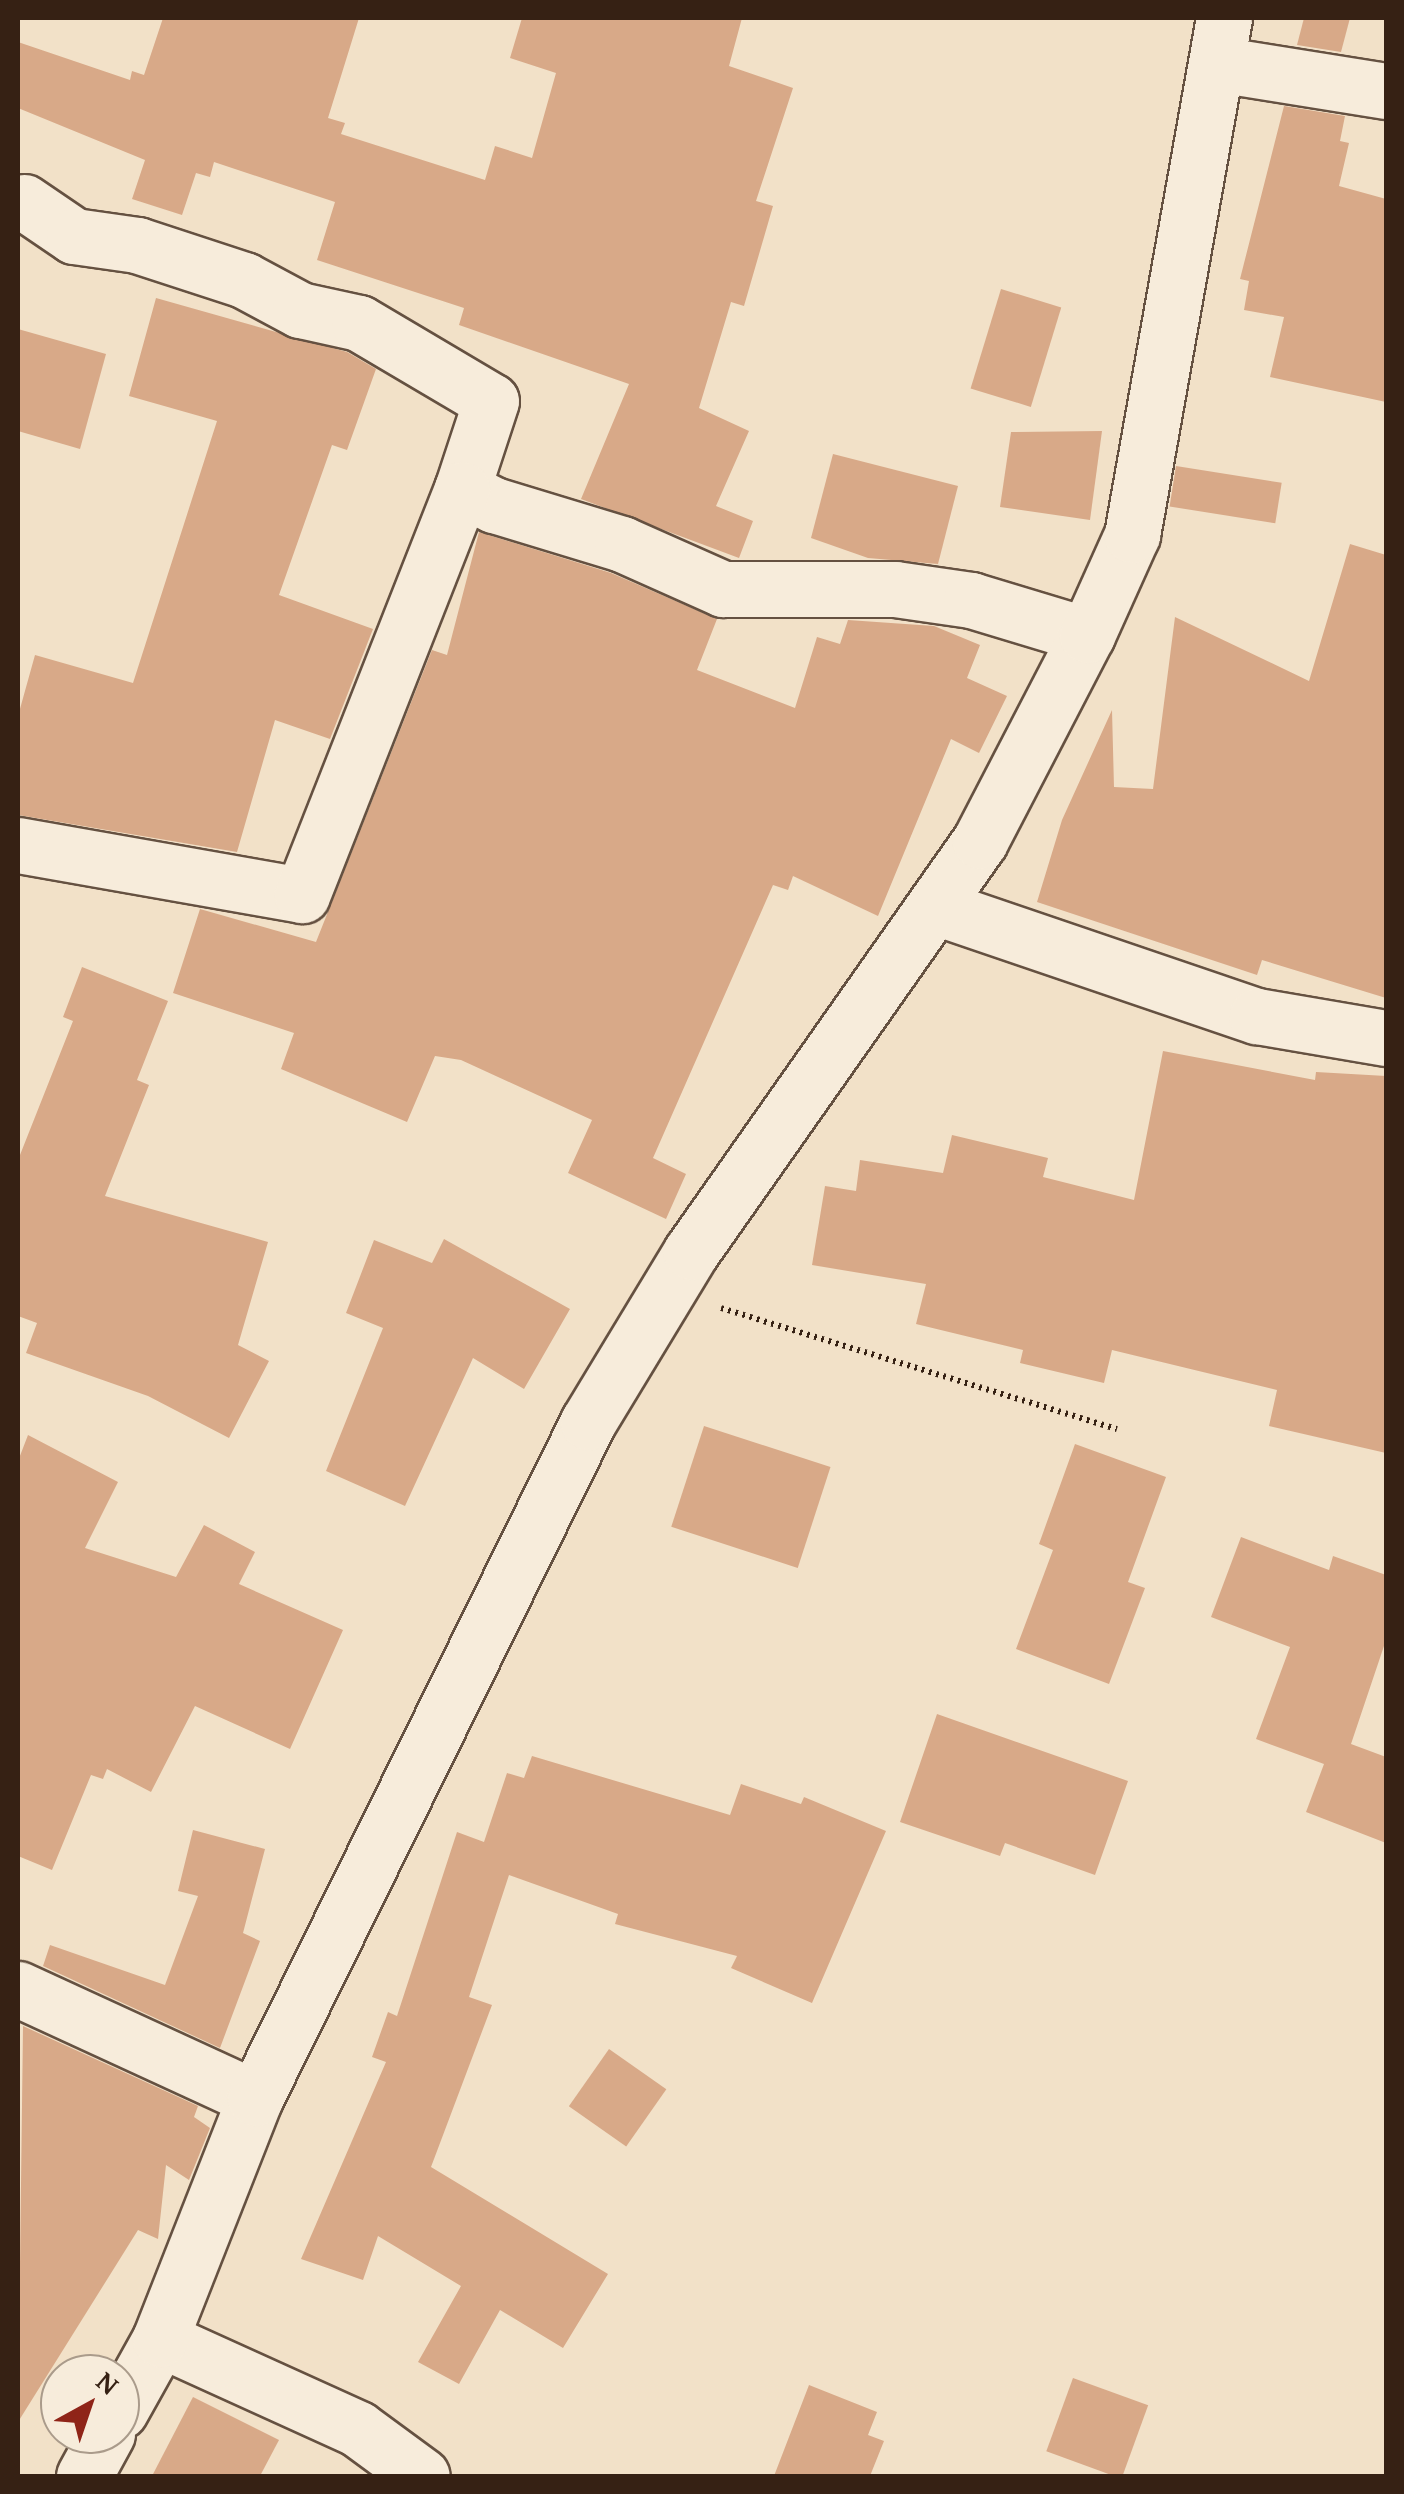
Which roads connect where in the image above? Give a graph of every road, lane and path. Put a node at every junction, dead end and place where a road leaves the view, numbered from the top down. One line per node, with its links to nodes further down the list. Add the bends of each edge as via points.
1 (1221, 41): 2 (street); 5 (street, via 1132,535)
2 (1386, 91)
3 (24, 202): 4 (street, via 74,236 136,245 244,280 300,310 359,323 491,401)
4 (462, 489): 5 (street, via 622,544 723,589 895,589 972,600); 6 (street, via 302,895)
5 (1087, 635): 7 (street, via 980,842)
6 (18, 845)
7 (936, 906): 8 (street, via 1257,1016); 9 (street)
8 (1386, 1038)
9 (668, 1290): 10 (path); 12 (street, via 588,1422)
10 (1117, 1429)
11 (18, 1989): 12 (street)
12 (254, 2098): 13 (street)
13 (160, 2338): 14 (street); 17 (street, via 358,2429)
14 (140, 2374)
15 (96, 2454): 16 (street)
16 (84, 2476)
17 (422, 2476)

